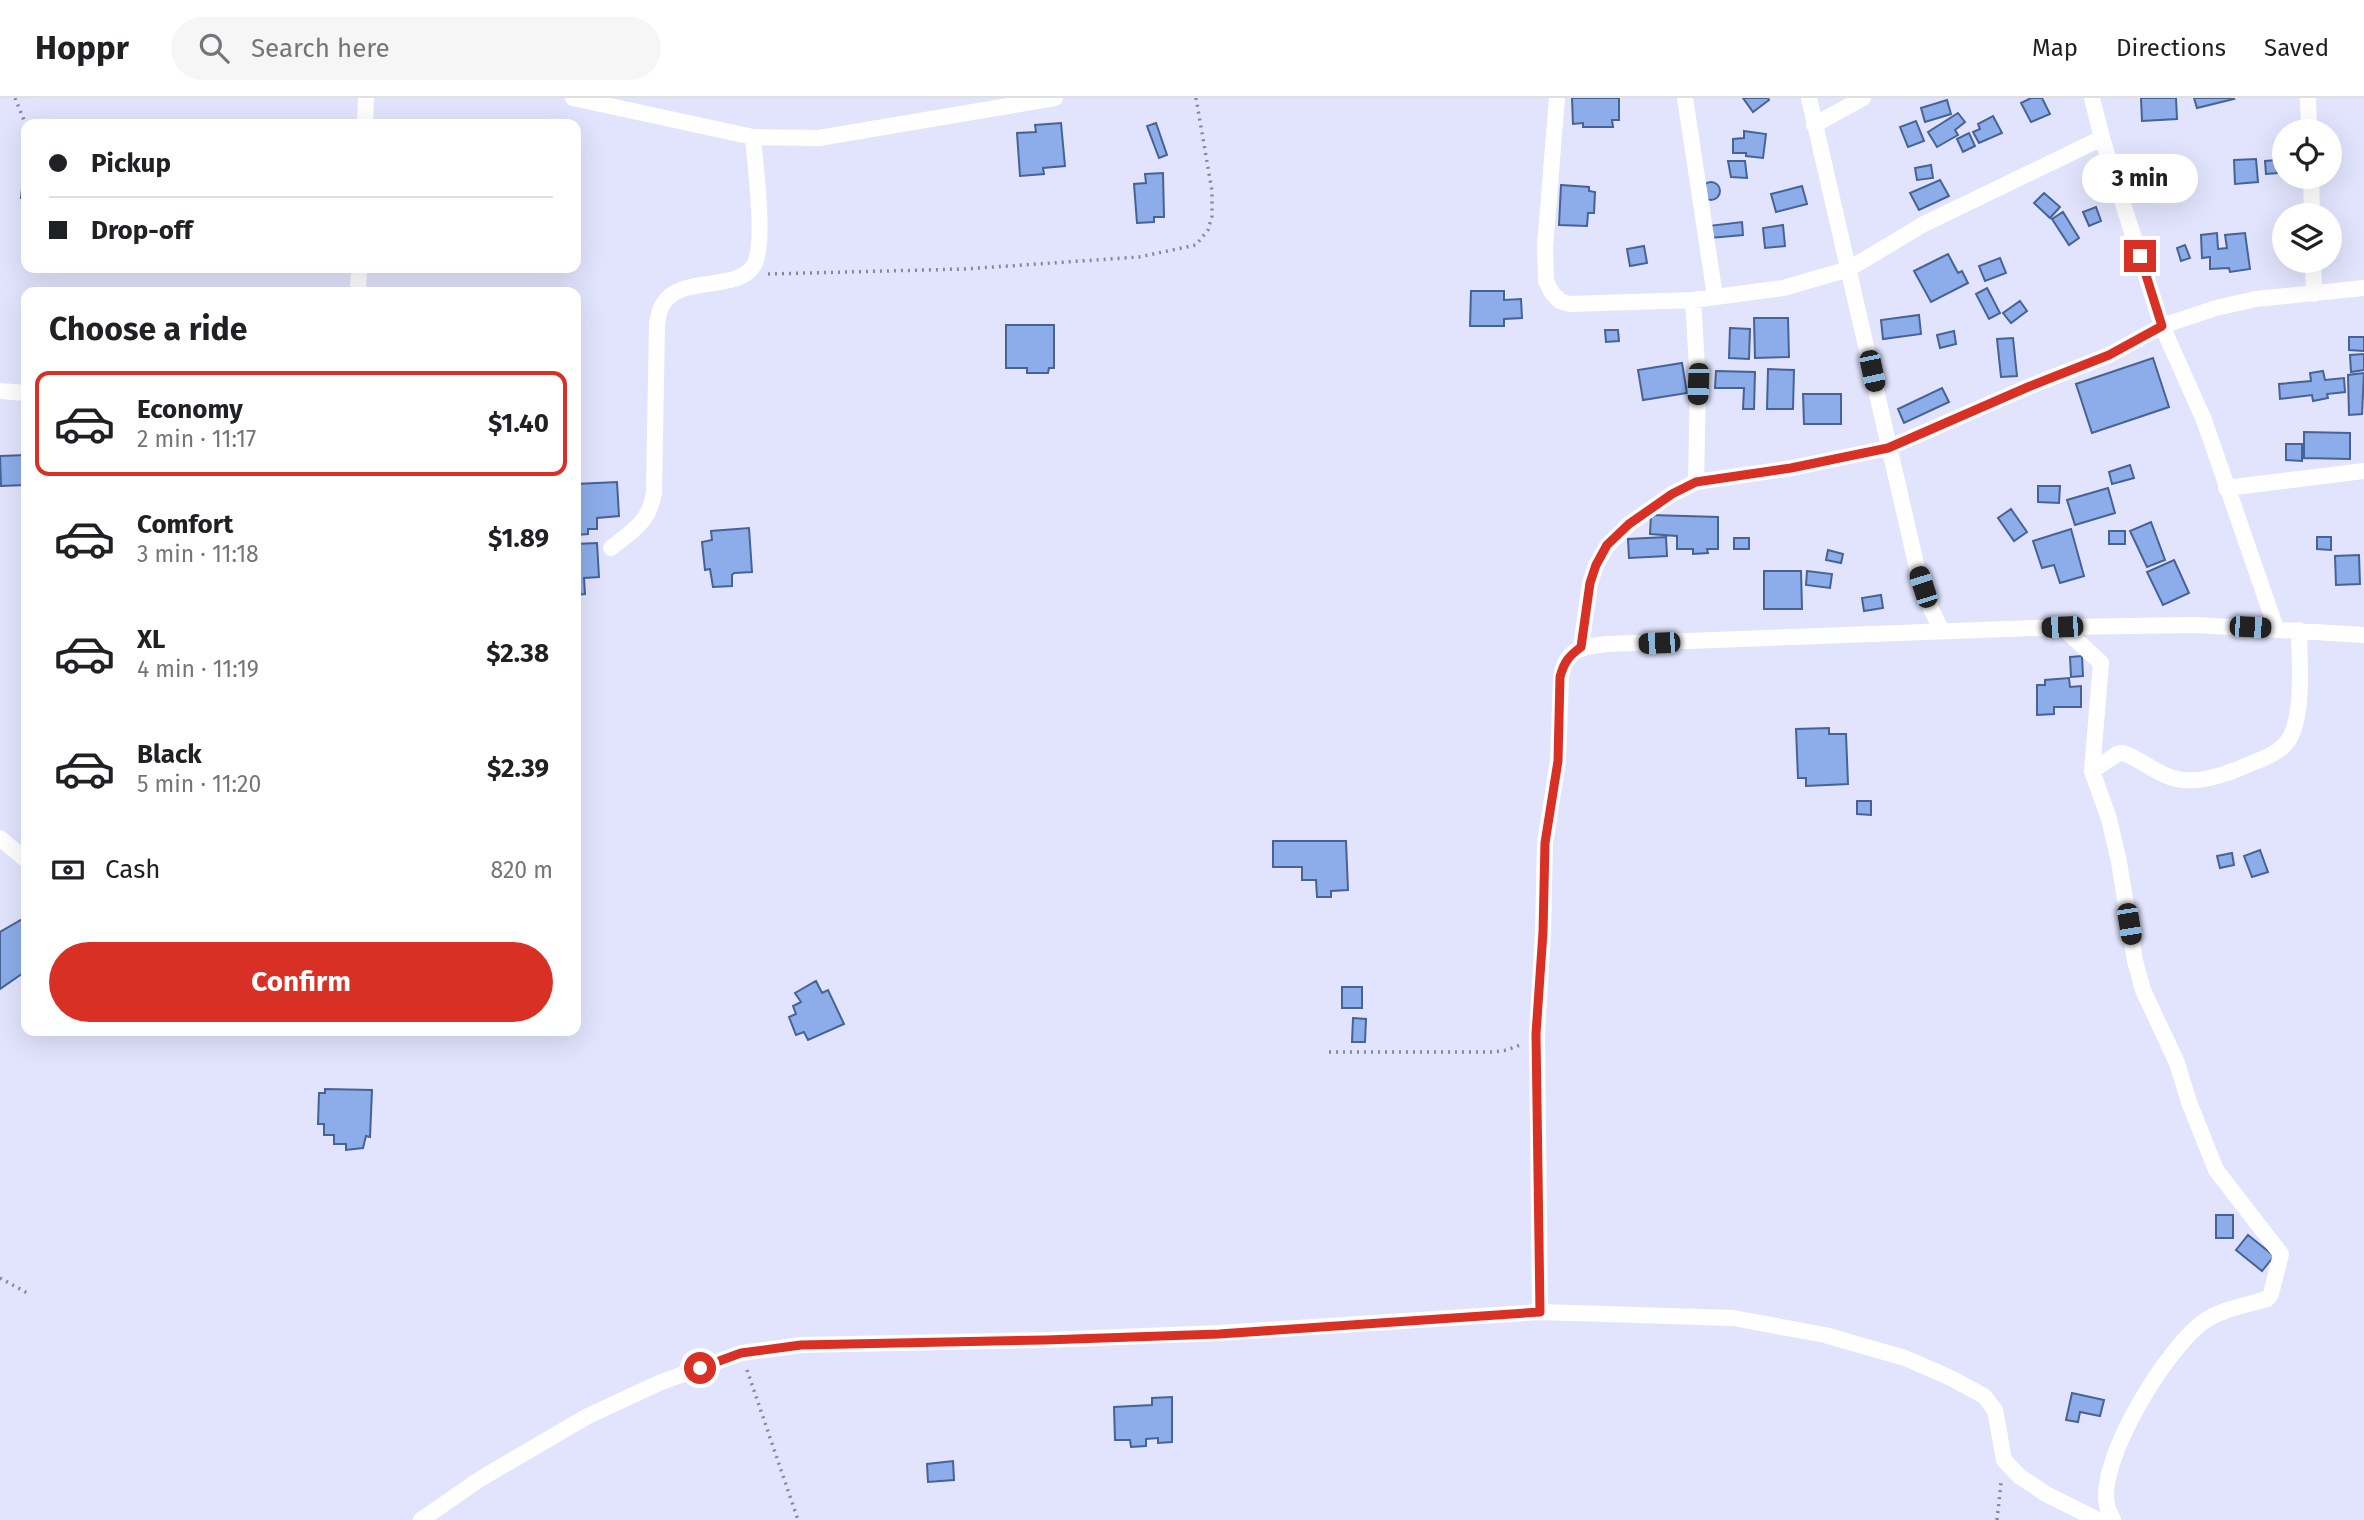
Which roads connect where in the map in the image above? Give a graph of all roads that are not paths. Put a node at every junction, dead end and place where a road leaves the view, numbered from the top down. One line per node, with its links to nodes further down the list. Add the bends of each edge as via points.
1 (366, 98): 10 (street)
2 (573, 98): 13 (street)
3 (1055, 98): 13 (street, via 819,138)
4 (1557, 98): 20 (street, via 1545,246 1546,281 1552,293 1569,304)
5 (1685, 98): 19 (street)
6 (1809, 98): 12 (street)
7 (1863, 98): 12 (street)
8 (2092, 98): 14 (street)
9 (2308, 98): 11 (street)
10 (365, 119)
11 (2309, 119)
12 (1814, 125): 15 (street)
13 (753, 137): 28 (street, via 759,202 754,265 743,274 686,287 662,304 657,324 652,506 646,519)
14 (2102, 138): 15 (street, via 1922,225); 21 (street)
15 (1849, 270): 19 (street, via 1783,288); 24 (street)
16 (2313, 273): 18 (street)
17 (2364, 288): 18 (street)
18 (2314, 294): 21 (street, via 2256,299)
19 (1715, 296): 20 (street)
20 (1693, 300): 26 (street, via 1698,384)
21 (2162, 326): 24 (street, via 2109,355); 27 (street, via 2204,420)
22 (0, 391): 23 (street)
23 (21, 393)
24 (1888, 448): 26 (street); 32 (street, via 1917,568)
25 (2364, 471): 27 (street)
26 (1696, 482): 34 (street, via 1629,524 1607,545 1590,583)
27 (2226, 488): 30 (street)
28 (611, 548)
29 (2062, 627): 30 (street); 32 (street); 35 (street, via 2101,663)
30 (2276, 628): 31 (street)
31 (2299, 630): 33 (street); 35 (street, via 2296,717 2288,741 2276,752 2234,771 2204,778 2182,780 2123,753)
32 (1942, 631): 34 (street)
33 (2364, 635)
34 (1581, 647): 38 (street, via 1568,656 1560,677 1558,761 1545,843 1536,1034)
35 (2092, 771): 41 (street, via 2109,819 2143,990 2216,1170 2281,1254 2272,1294 2207,1320 2189,1335 2129,1420 2106,1486 2106,1505)
36 (0, 838): 37 (street)
37 (21, 856)
38 (1540, 1312): 39 (street, via 1219,1334 801,1345 741,1353 659,1383 586,1417 480,1479); 40 (street, via 1733,1318 1825,1335 1905,1358 1984,1396 1995,1410 2004,1461 2046,1494)
39 (421, 1520)
40 (2098, 1520)
41 (2113, 1520)

